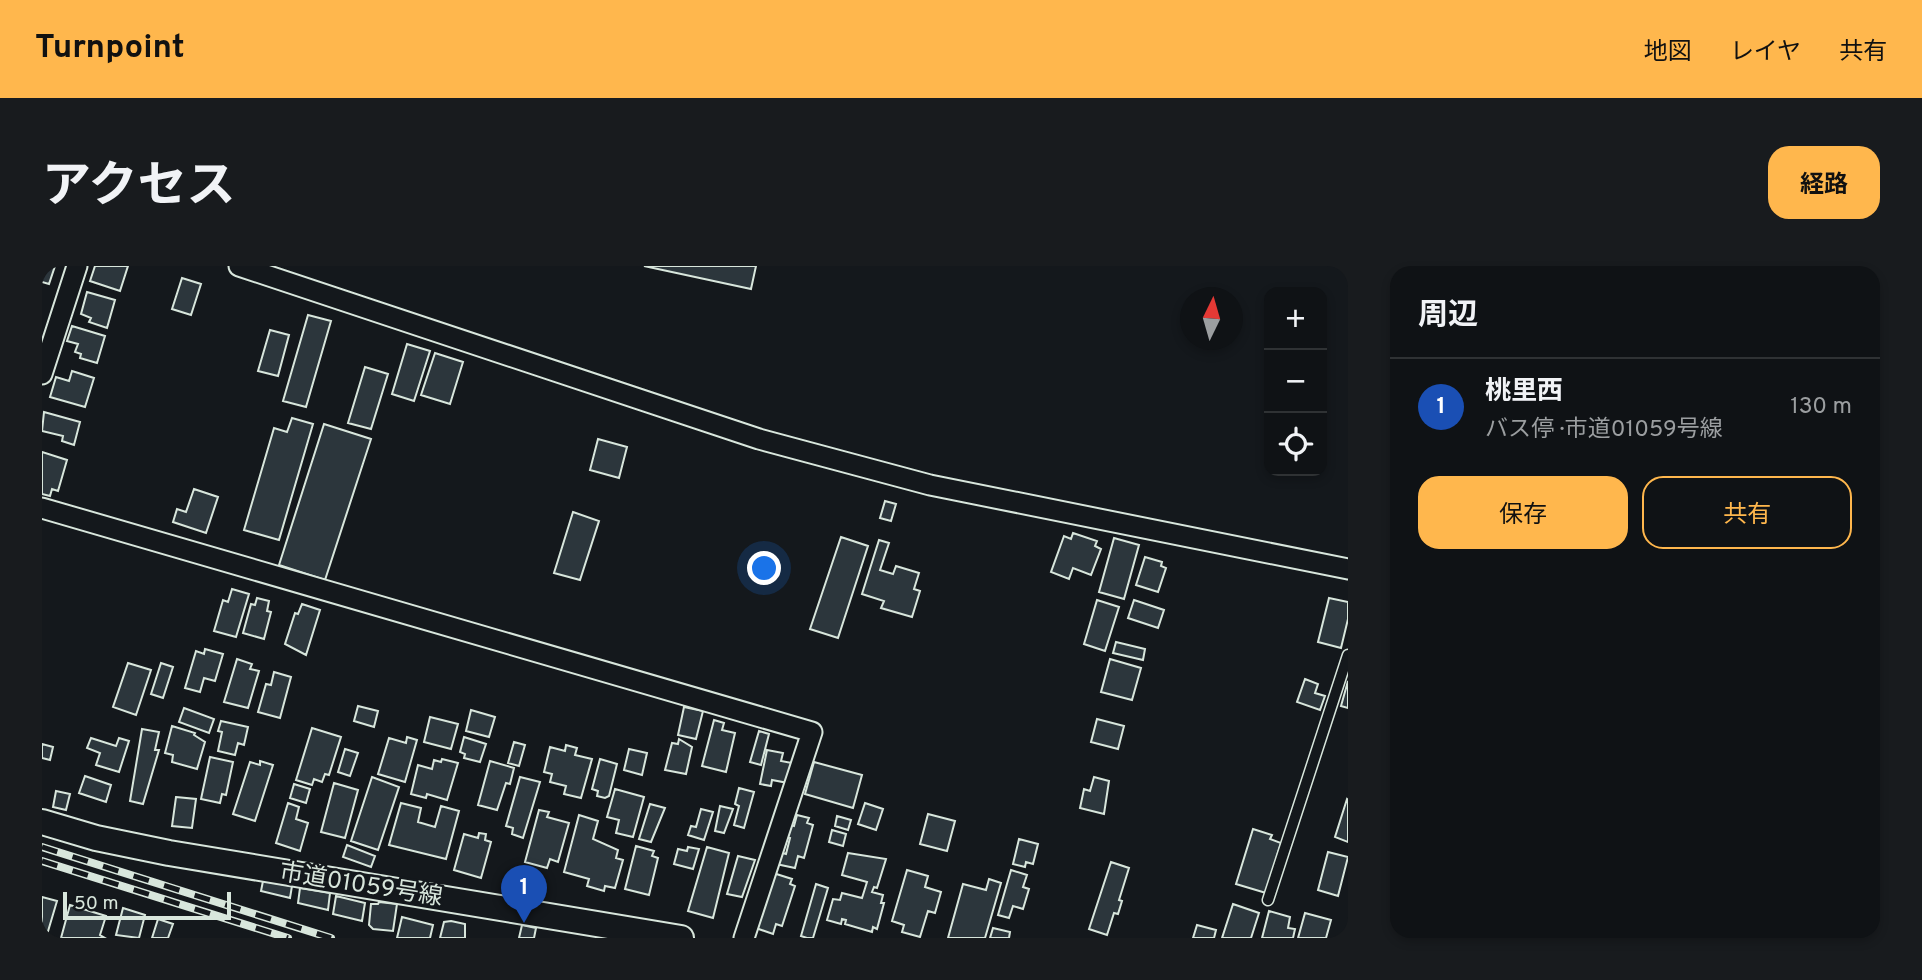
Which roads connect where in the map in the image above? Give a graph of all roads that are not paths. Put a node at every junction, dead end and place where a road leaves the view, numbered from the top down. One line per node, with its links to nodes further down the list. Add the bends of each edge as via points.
1 (78, 266): 3 (street)
2 (239, 266): 5 (street, via 772,442 930,485)
3 (42, 374)
4 (42, 508): 10 (street, via 812,732)
5 (1348, 569)
6 (1348, 655): 8 (lane)
7 (42, 822): 9 (street, 市道01059号線, via 169,853)
8 (1268, 900)
9 (681, 938)
10 (744, 938)

